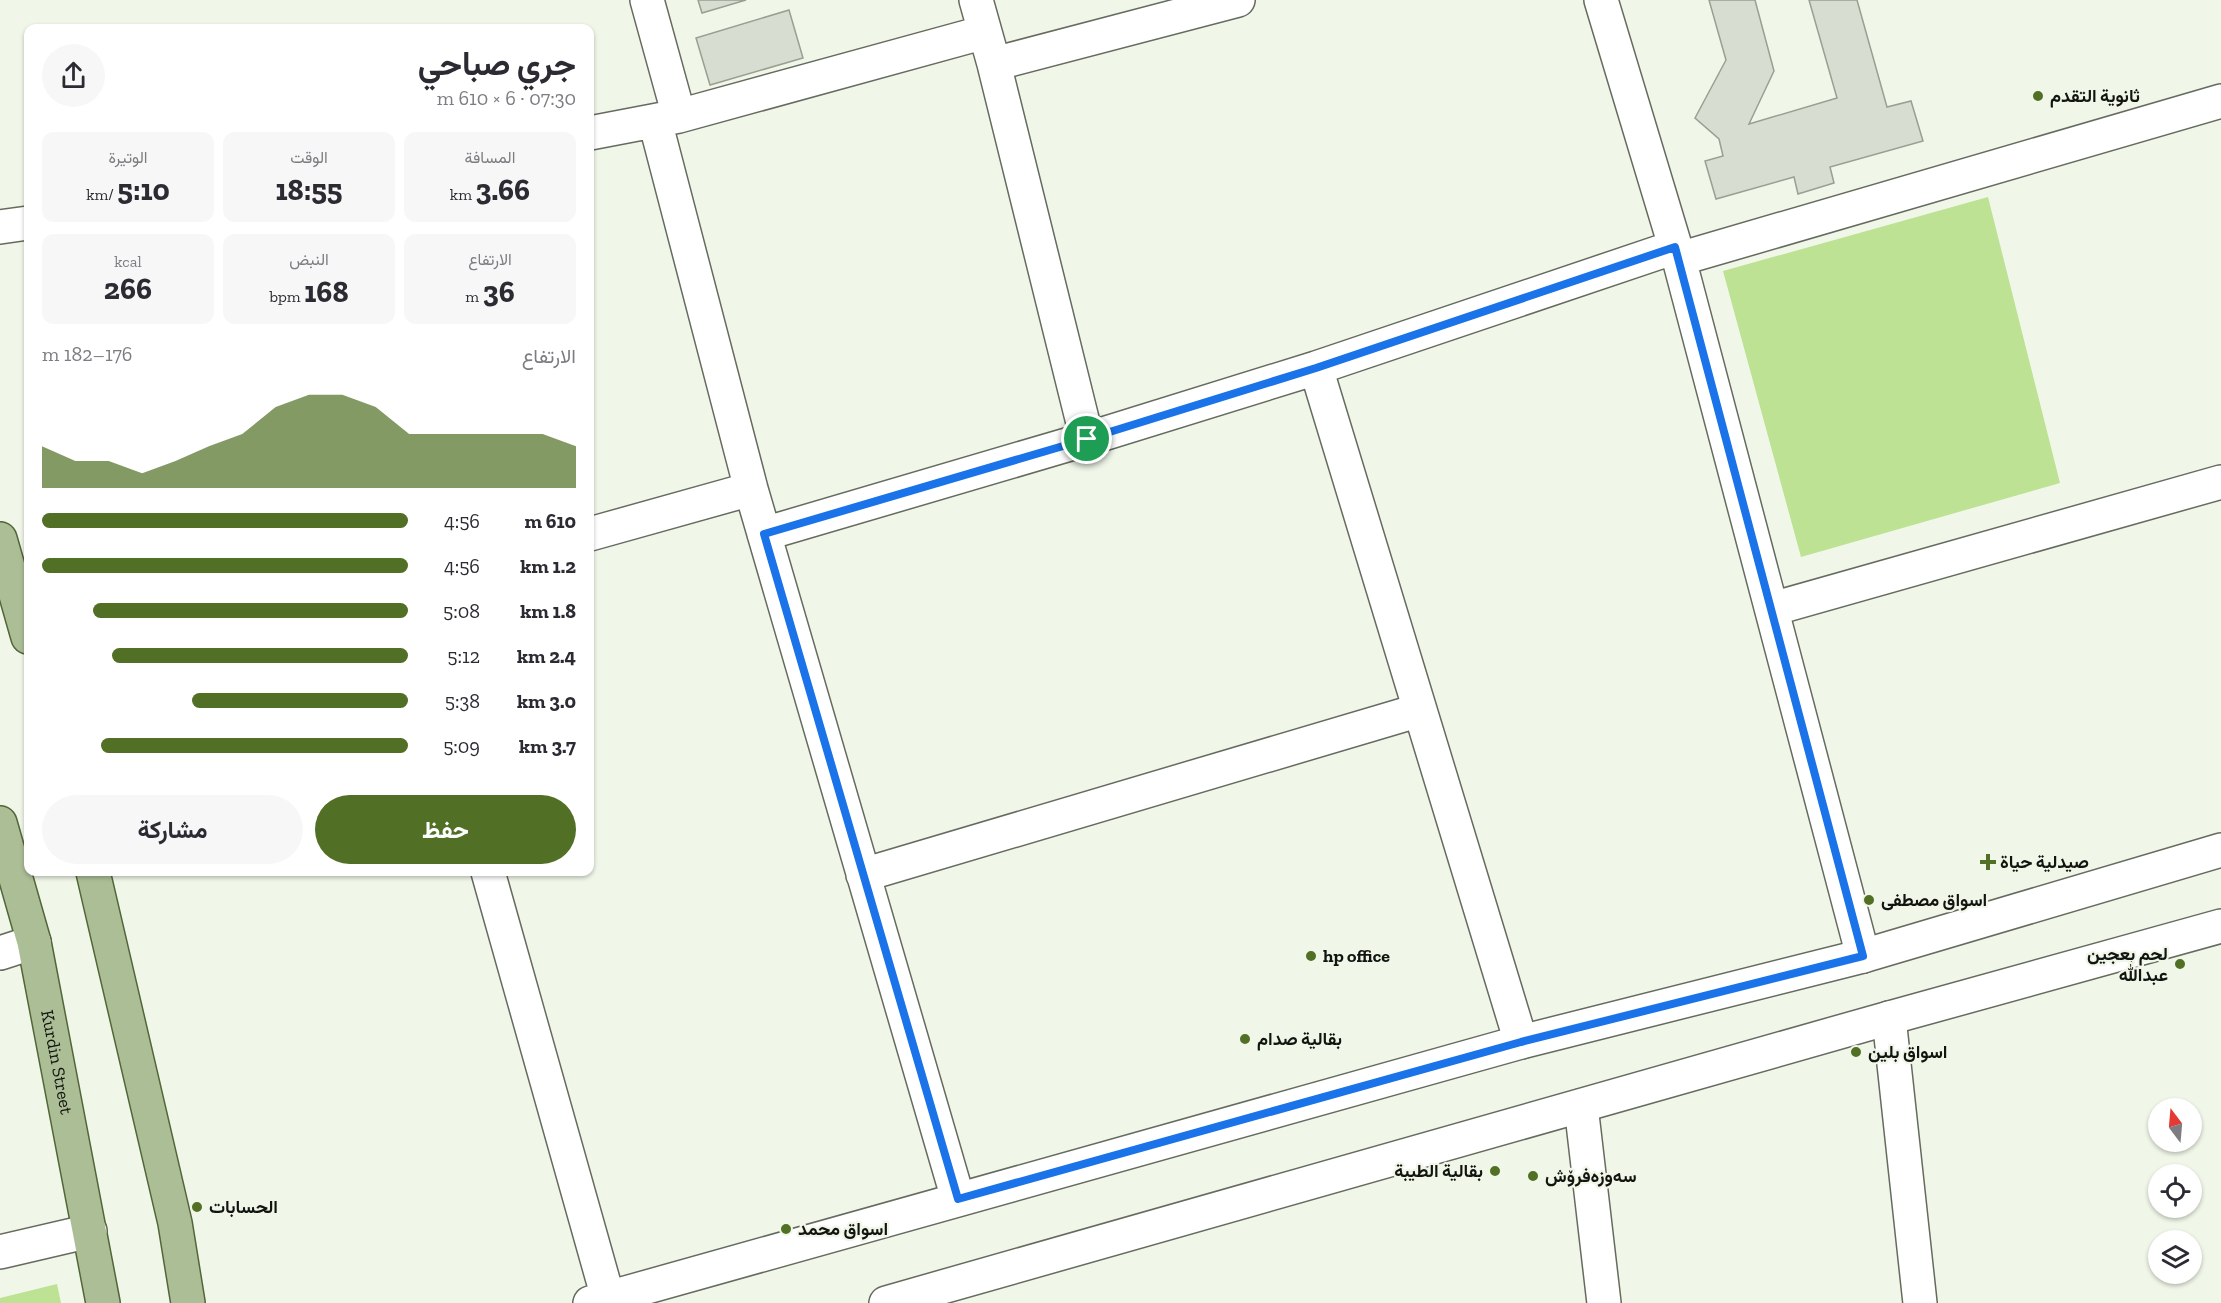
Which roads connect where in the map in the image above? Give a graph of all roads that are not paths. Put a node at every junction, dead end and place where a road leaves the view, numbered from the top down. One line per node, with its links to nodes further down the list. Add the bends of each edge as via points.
1 (647, 0): 8 (street)
2 (975, 0): 5 (street)
3 (1238, 0): 6 (street)
4 (1601, 0): 12 (street)
5 (985, 32): 6 (street); 8 (street)
6 (994, 64): 14 (street)
7 (2221, 101): 12 (street)
8 (668, 119): 9 (street); 16 (street)
9 (594, 132)
10 (24, 224): 11 (street)
11 (0, 227)
12 (1677, 253): 13 (street); 20 (street)
13 (1316, 368): 14 (street); 22 (street)
14 (1087, 439): 18 (street)
15 (2221, 482): 20 (street)
16 (751, 489): 17 (street); 18 (street)
17 (594, 533)
18 (764, 534): 25 (street)
19 (0, 539): 21 (main road)
20 (1772, 609): 31 (street)
21 (24, 623)
22 (1420, 710): 25 (street); 33 (street)
23 (0, 823): 29 (main road, Kurdin Street)
24 (2221, 850): 31 (street)
25 (863, 875): 35 (street)
26 (94, 876): 40 (main road, via 175,1223)
27 (489, 876): 38 (street)
28 (2221, 926): 32 (street)
29 (34, 942): 30 (street); 36 (main road, Kurdin Street)
30 (0, 953)
31 (1863, 956): 33 (street)
32 (1889, 1018): 34 (street); 43 (street)
33 (1521, 1042): 35 (street)
34 (1581, 1106): 41 (street); 42 (street)
35 (958, 1199): 38 (street)
36 (90, 1231): 37 (street); 39 (main road, Kurdin Street)
37 (0, 1252)
38 (599, 1300)
39 (102, 1303)
40 (188, 1303)
41 (886, 1303)
42 (1604, 1303)
43 (1920, 1303)

